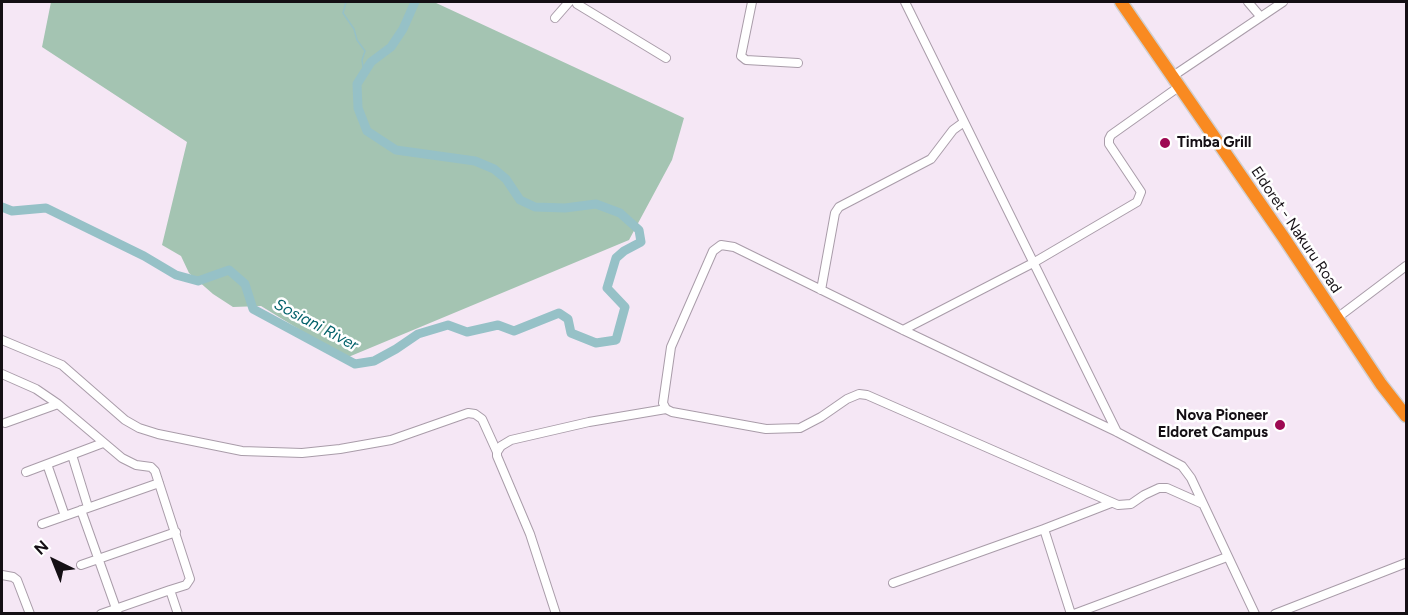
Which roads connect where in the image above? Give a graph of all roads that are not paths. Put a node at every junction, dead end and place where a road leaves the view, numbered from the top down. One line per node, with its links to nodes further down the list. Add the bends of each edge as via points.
1 (569, 2): 9 (street)
2 (576, 2): 10 (street)
3 (752, 2): 11 (street, via 741,56 746,60)
4 (905, 2): 13 (street)
5 (1121, 2): 12 (highway, Eldoret - Nakuru Road)
6 (1248, 2): 8 (street)
7 (1283, 2): 8 (street)
8 (1260, 16): 12 (street)
9 (555, 18)
10 (666, 58)
11 (798, 63)
12 (1176, 81): 14 (street, via 1108,139 1141,192 1137,202); 17 (highway, Eldoret - Nakuru Road)
13 (964, 122): 14 (street); 16 (street, via 953,130 932,159 838,207)
14 (1033, 263): 18 (street); 25 (street)
15 (1407, 266): 17 (street)
16 (821, 290): 18 (street); 22 (street, via 734,247 716,247 671,347 663,403)
17 (1337, 318): 23 (highway, Eldoret - Nakuru Road)
18 (903, 330): 25 (street)
19 (2, 340): 27 (street, via 62,365 125,420 158,434 242,451 302,453 391,440 468,413 482,419)
20 (2, 374): 21 (street)
21 (58, 404): 24 (street); 26 (street)
22 (666, 409): 27 (street, via 511,440); 32 (street, via 766,429 800,428 847,399 867,394)
23 (1407, 416)
24 (5, 423)
25 (1117, 432): 33 (street, via 1182,466)
26 (103, 442): 28 (street); 31 (street, via 122,458 151,467)
27 (497, 452): 50 (street)
28 (72, 455): 29 (street); 34 (street)
29 (47, 464): 30 (street); 35 (street)
30 (26, 472)
31 (159, 483): 34 (street); 38 (street)
32 (1111, 503): 33 (street, via 1131,504 1152,490 1167,488); 37 (street)
33 (1203, 504): 39 (street)
34 (85, 509): 35 (street); 40 (street)
35 (65, 516): 36 (street)
36 (42, 524)
37 (1044, 529): 44 (street); 51 (street)
38 (176, 532): 40 (street); 45 (street, via 190,579 186,585)
39 (1227, 557): 51 (street); 52 (street)
40 (99, 558): 42 (street); 46 (street)
41 (1407, 563): 53 (street)
42 (81, 565)
43 (2, 575): 47 (street, via 16,580)
44 (893, 583)
45 (170, 590): 46 (street); 49 (street)
46 (117, 611): 48 (street)
47 (30, 614)
48 (101, 614)
49 (178, 614)
50 (556, 614)
51 (1073, 614)
52 (1255, 614)
53 (1275, 614)

